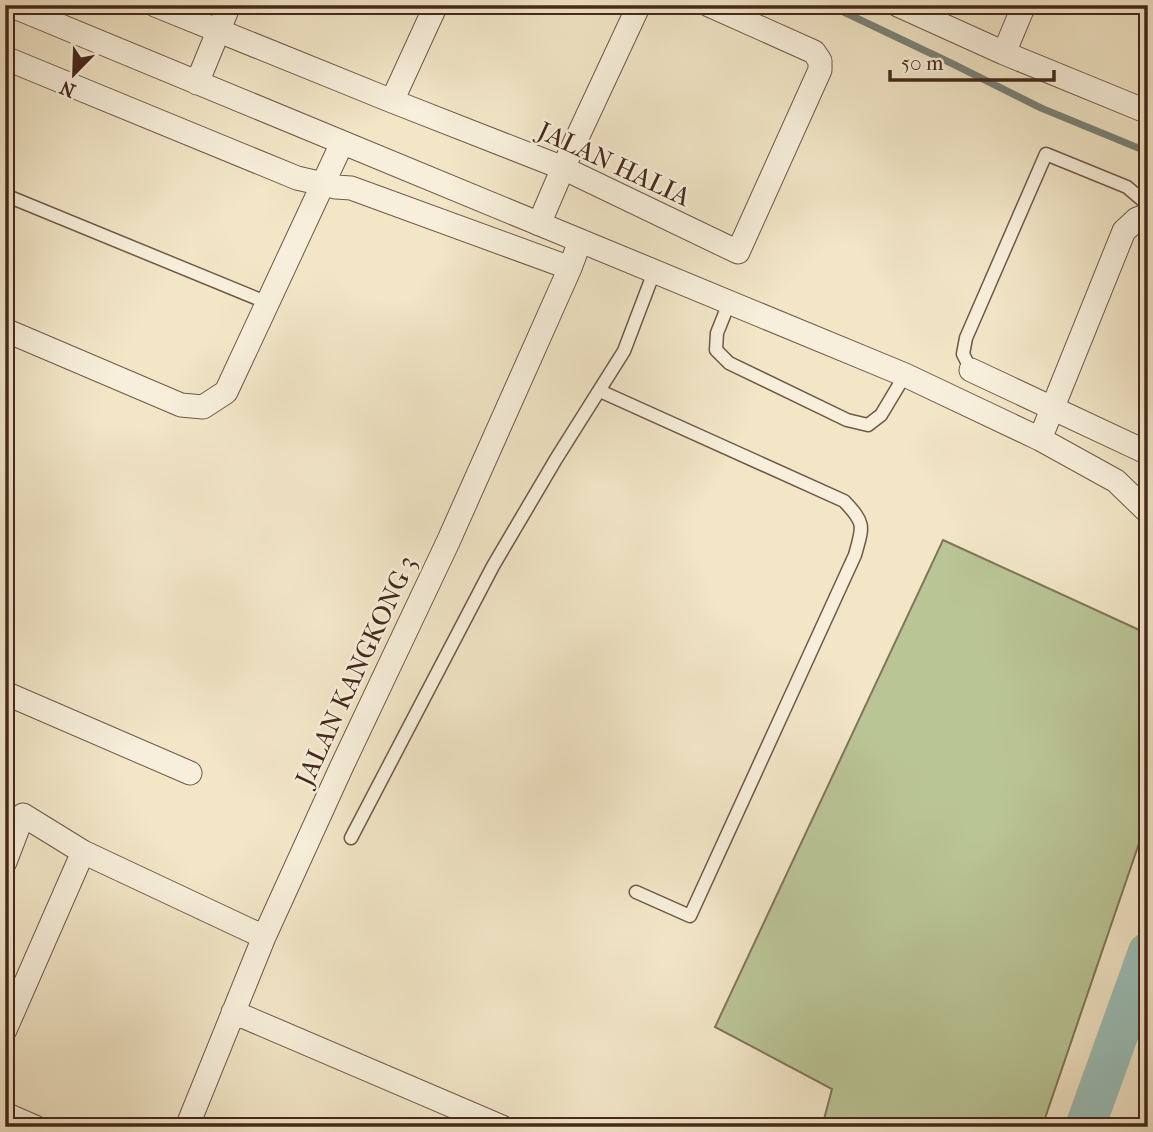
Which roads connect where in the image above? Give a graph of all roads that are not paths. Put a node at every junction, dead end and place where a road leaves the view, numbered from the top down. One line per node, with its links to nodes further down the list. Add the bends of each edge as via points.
1 (10, 5): 12 (street)
2 (155, 5): 9 (street, JALAN HALIA)
3 (229, 5): 9 (street)
4 (436, 5): 13 (street)
5 (639, 5): 16 (street)
6 (709, 5): 16 (street, JALAN HALIA, via 814,52 820,61 820,70 738,253)
7 (898, 5): 10 (street)
8 (1024, 5): 10 (street)
9 (218, 31): 12 (street); 13 (street, JALAN HALIA)
10 (1004, 53): 14 (street)
11 (5, 58): 17 (street, via 297,178)
12 (197, 83): 15 (street)
13 (392, 101): 16 (street, JALAN HALIA)
14 (1148, 112)
15 (342, 143): 17 (street); 21 (street)
16 (563, 168): 21 (street)
17 (323, 184): 23 (street, via 351,188); 25 (street)
18 (5, 195): 25 (lane)
19 (1148, 205): 28 (lane, via 1127,187 1046,154 966,338 963,354)
20 (1148, 215): 31 (street, via 1124,231)
21 (539, 224): 22 (street)
22 (580, 241): 23 (street, JALAN KANGKONG 3); 24 (street)
23 (570, 268): 41 (street, JALAN KANGKONG 3)
24 (654, 272): 26 (street); 30 (lane, via 624,351)
25 (268, 303): 27 (street, via 226,392 203,407 181,405)
26 (729, 303): 29 (street); 29 (lane, via 717,333 716,350 729,363 847,420 868,425 881,415)
27 (5, 330)
28 (971, 370): 31 (street)
29 (905, 375): 32 (street)
30 (600, 391): 37 (lane, via 493,566); 40 (lane, via 844,501 863,529 690,916)
31 (1052, 408): 32 (street); 33 (street)
32 (1040, 439): 34 (street, via 1116,481)
33 (1148, 453)
34 (1148, 512)
35 (5, 693): 36 (street)
36 (190, 773)
37 (351, 838)
38 (83, 852): 39 (street, via 23,815); 41 (street); 43 (street)
39 (5, 862)
40 (635, 892)
41 (264, 937): 42 (street, JALAN KANGKONG 3)
42 (233, 1013): 46 (street, JALAN KANGKONG 3); 47 (street)
43 (5, 1030)
44 (5, 1114): 45 (street)
45 (34, 1127)
46 (187, 1127)
47 (502, 1127)

